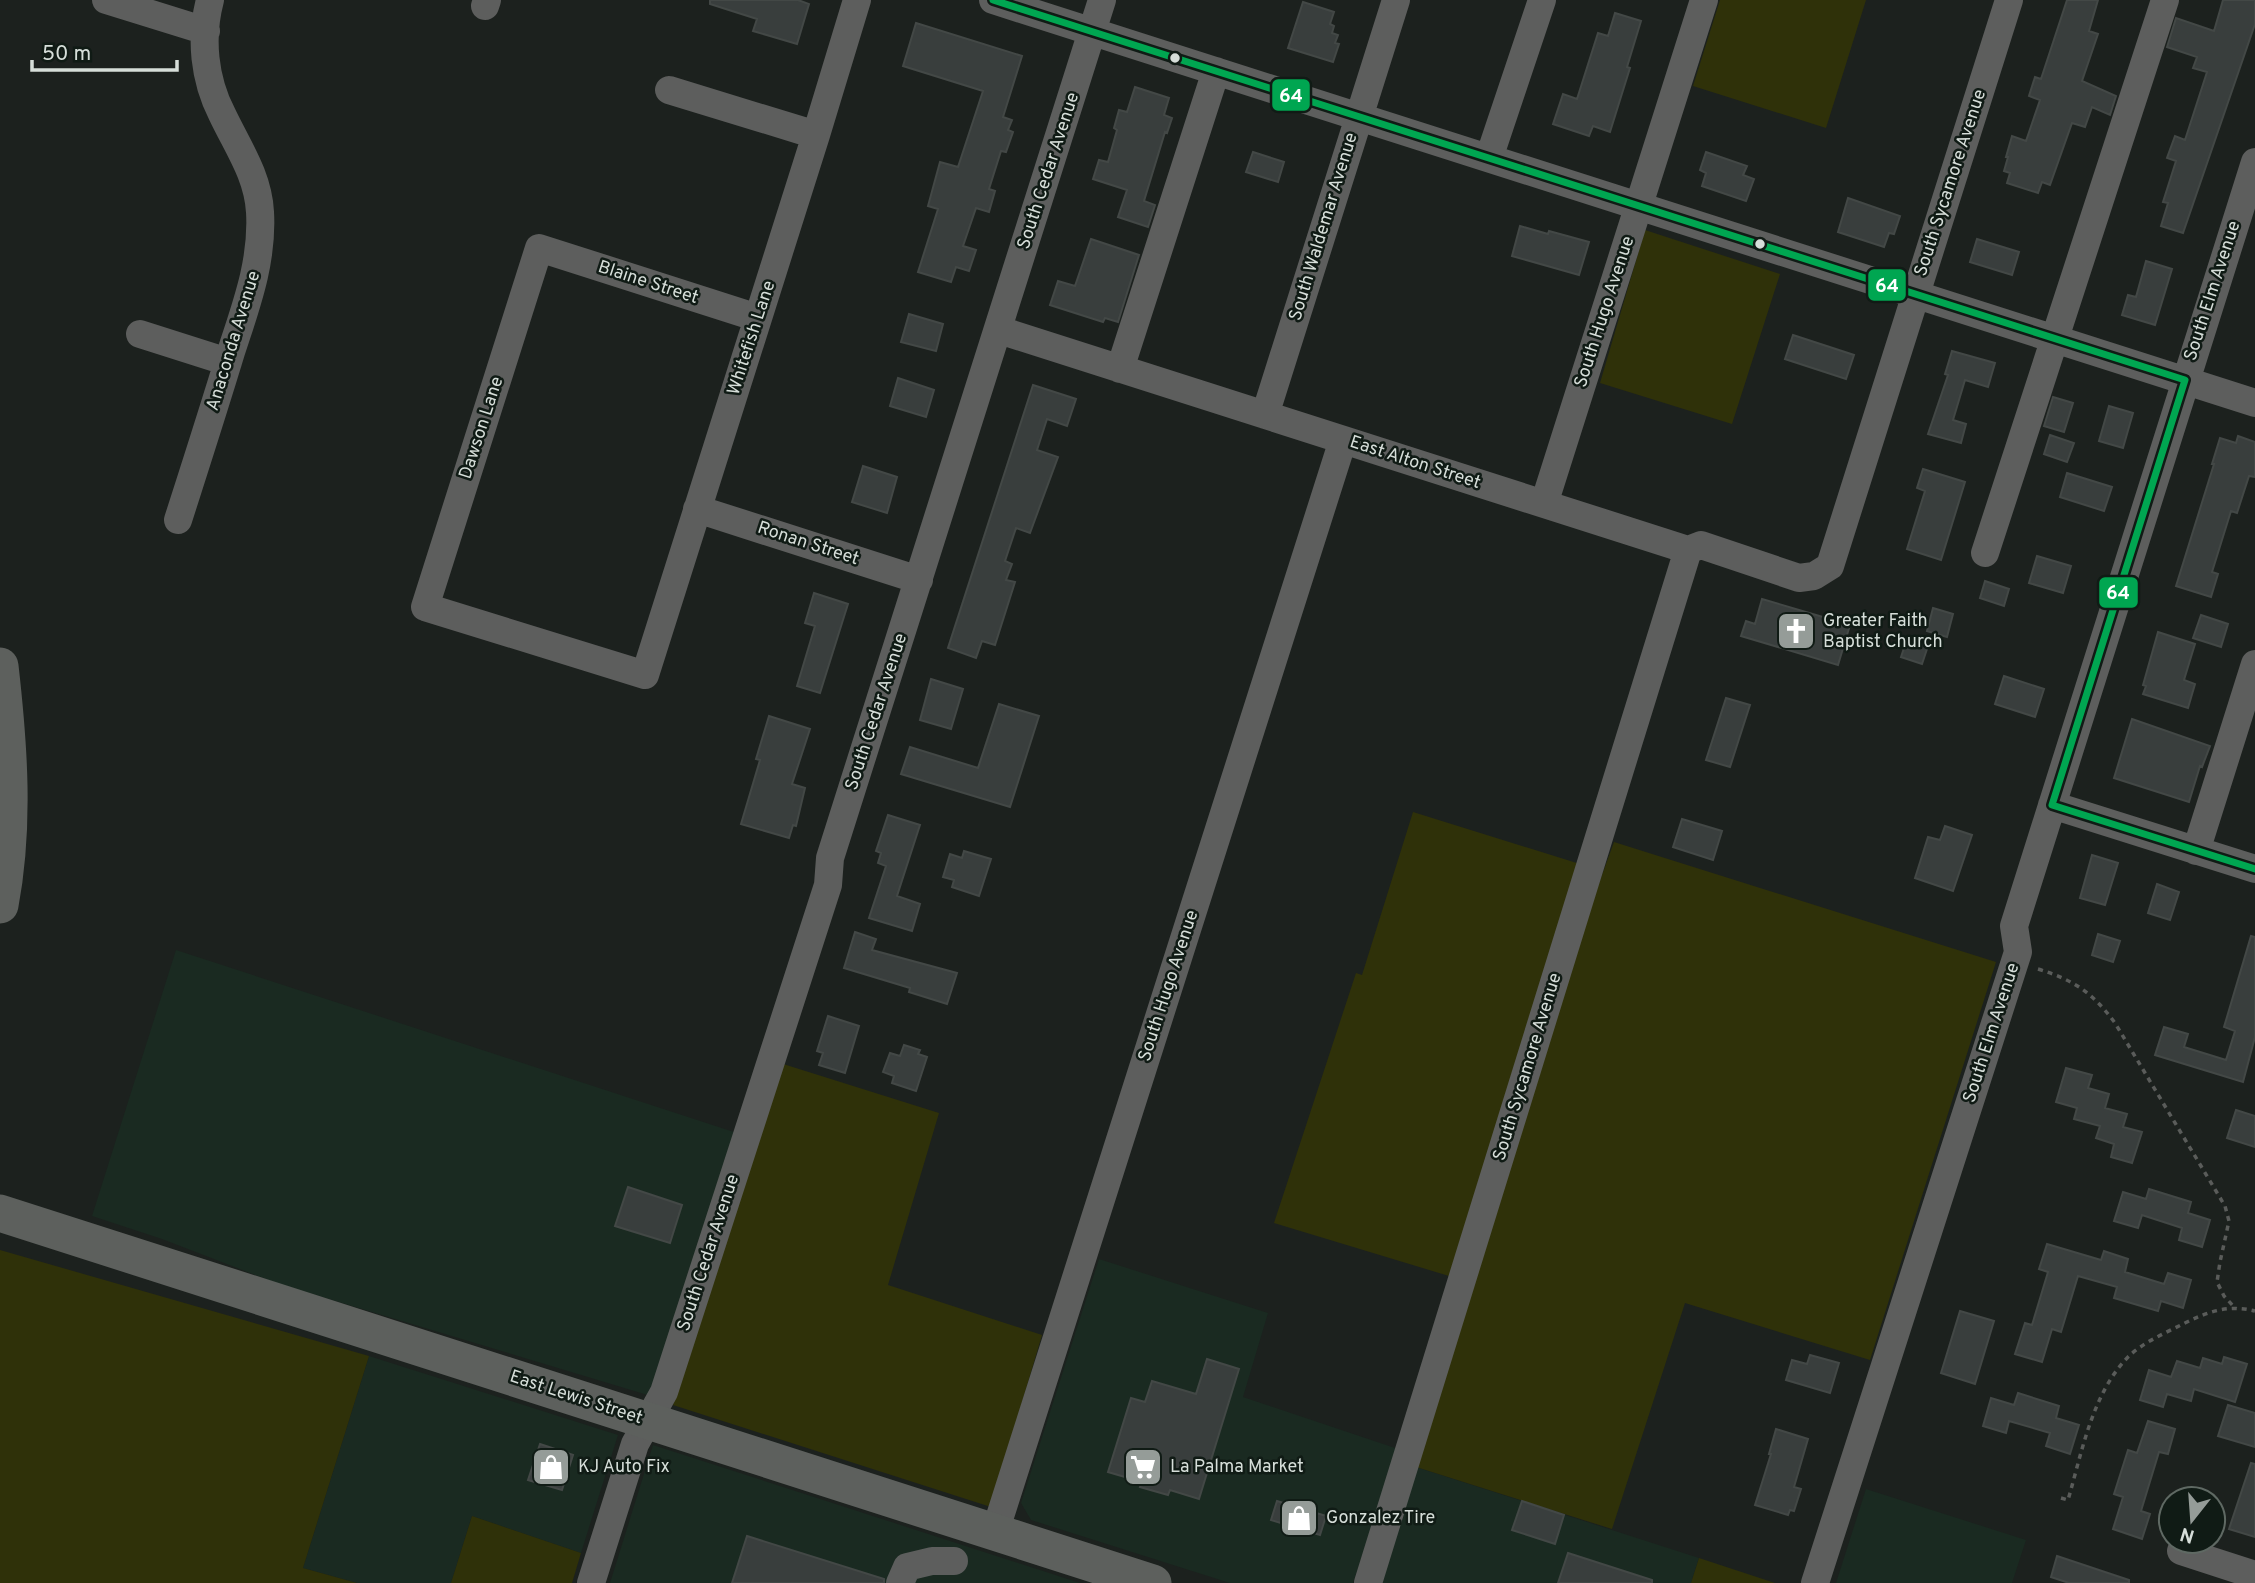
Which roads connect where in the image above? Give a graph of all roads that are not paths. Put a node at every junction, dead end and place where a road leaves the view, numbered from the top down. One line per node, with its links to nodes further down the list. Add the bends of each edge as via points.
1 (106, 0): 11 (street)
2 (210, 0): 11 (street, Anaconda Avenue)
3 (857, 0): 16 (street, Whitefish Lane)
4 (993, 0): 12 (street)
5 (1102, 0): 12 (street, South Cedar Avenue)
6 (1396, 0): 15 (street, South Waldemar Avenue)
7 (1542, 0): 17 (street)
8 (1704, 0): 19 (street, South Hugo Avenue)
9 (2010, 0): 21 (street, South Sycamore Avenue)
10 (2165, 0): 25 (street)
11 (206, 31): 26 (street, Anaconda Avenue, via 212,93 247,161 260,211 258,260)
12 (1092, 32): 13 (street); 23 (street, South Cedar Avenue)
13 (1216, 71): 15 (street); 27 (street)
14 (669, 90): 16 (street)
15 (1359, 117): 17 (street); 30 (street, South Waldemar Avenue)
16 (816, 135): 22 (street, Whitefish Lane)
17 (1489, 158): 19 (street)
18 (2255, 162): 28 (street, South Elm Avenue)
19 (1639, 206): 21 (street); 32 (street, South Hugo Avenue)
20 (538, 248): 22 (street, Blaine Street); 41 (street, Dawson Lane, via 425,607)
21 (1916, 295): 25 (street); 37 (street, South Sycamore Avenue)
22 (758, 318): 33 (street, Whitefish Lane)
23 (999, 330): 27 (street, East Alton Street); 38 (street, South Cedar Avenue)
24 (140, 334): 26 (street)
25 (2054, 339): 28 (street); 36 (street)
26 (228, 362): 34 (street, Anaconda Avenue)
27 (1120, 369): 30 (street, East Alton Street)
28 (2185, 380): 29 (street); 42 (street, South Elm Avenue)
29 (2255, 403)
30 (1265, 415): 31 (street, East Alton Street)
31 (1343, 440): 32 (street, East Alton Street); 48 (street, South Hugo Avenue)
32 (1544, 504): 35 (street, East Alton Street)
33 (697, 509): 38 (street, Ronan Street); 41 (street, Whitefish Lane)
34 (178, 520)
35 (1688, 550): 37 (street, East Alton Street, via 1701,545 1799,578 1814,576); 55 (street, South Sycamore Avenue)
36 (1985, 554)
37 (1830, 566)
38 (919, 580): 47 (street, South Cedar Avenue, via 830,858 828,885 797,983 664,1392)
39 (2255, 664): 43 (street)
40 (0, 666): 45 (main road, via 9,799)
41 (645, 675)
42 (2052, 805): 43 (street); 56 (street, South Elm Avenue, via 2014,926 2018,952)
43 (2196, 850): 44 (street)
44 (2255, 869)
45 (0, 905)
46 (0, 1213): 47 (main road, East Lewis Street)
47 (649, 1421): 48 (main road, East Lewis Street); 51 (street, South Cedar Avenue, via 634,1448)
48 (995, 1532): 54 (main road, East Lewis Street)
49 (2196, 1555): 50 (street)
50 (2255, 1575)
51 (591, 1583)
52 (900, 1583): 53 (street, via 907,1567 932,1561 952,1568)
53 (924, 1583)
54 (1153, 1583)
55 (1368, 1583)
56 (1815, 1583)

